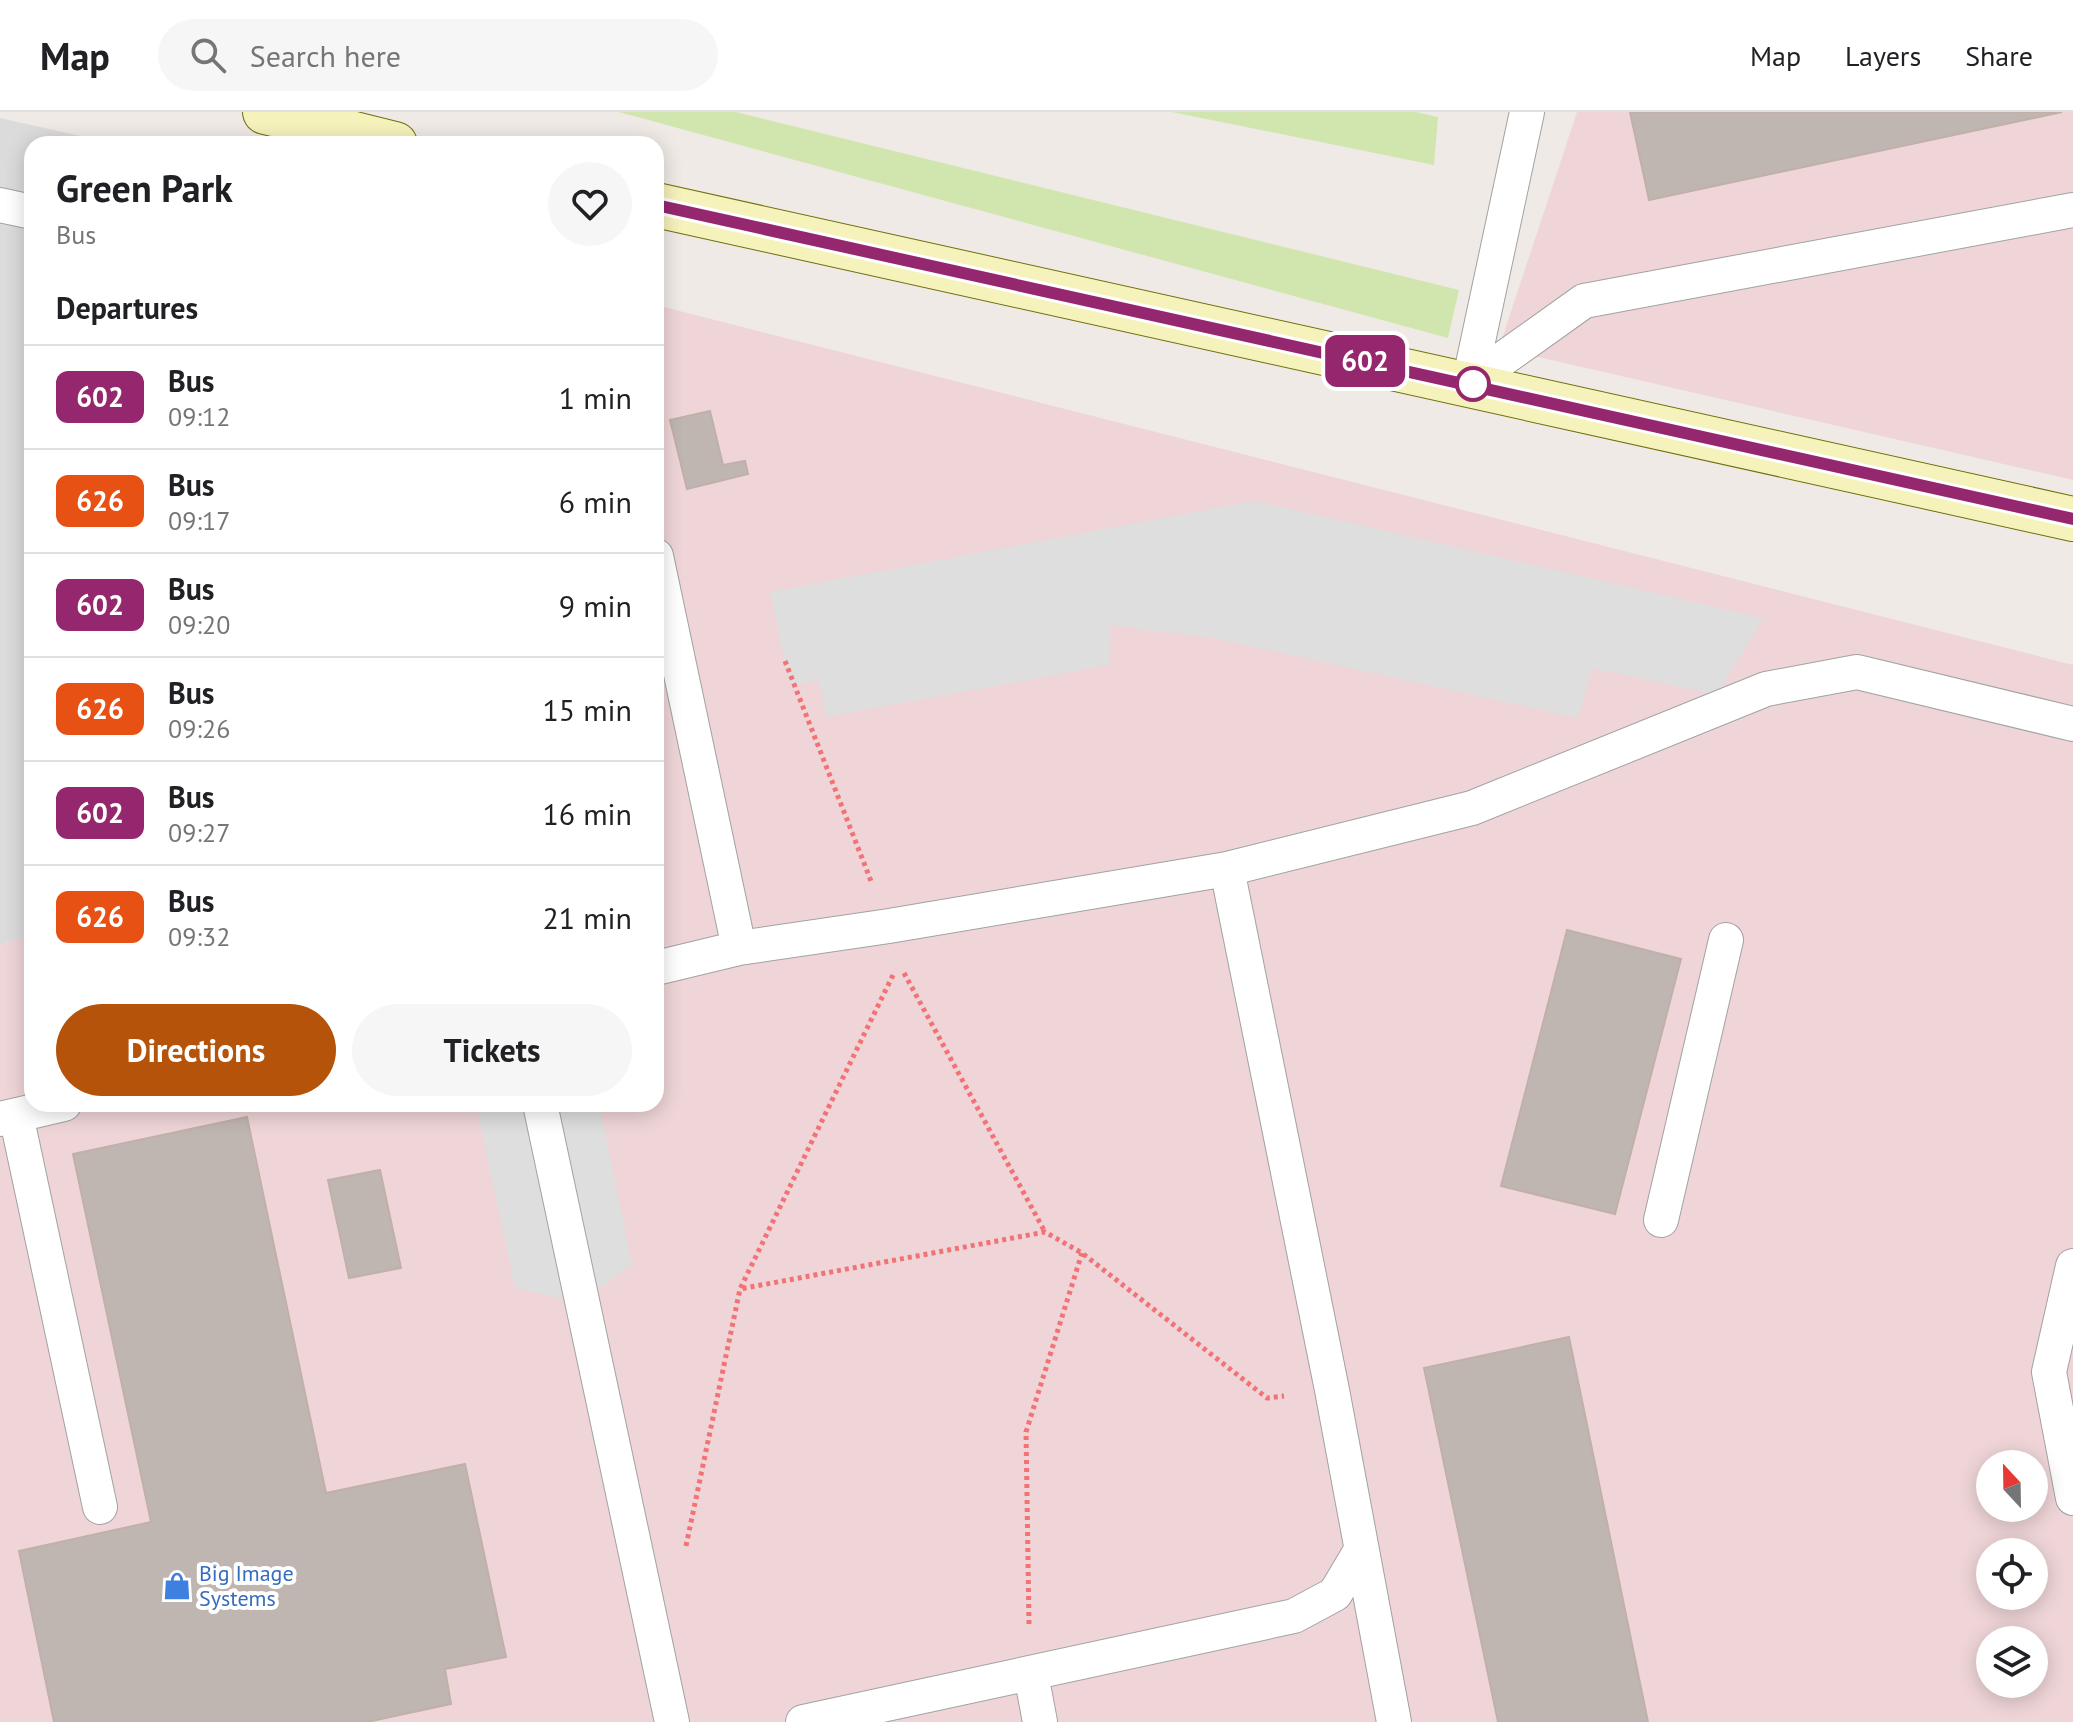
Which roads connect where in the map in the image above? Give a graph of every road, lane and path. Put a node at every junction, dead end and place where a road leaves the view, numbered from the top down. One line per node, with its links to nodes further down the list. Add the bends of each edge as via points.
1 (265, 112): 3 (street)
2 (1527, 112): 8 (lane)
3 (362, 136)
4 (0, 205): 6 (lane)
5 (664, 207): 8 (street)
6 (24, 210)
7 (2073, 210): 8 (lane, via 1584,301)
8 (1469, 383): 9 (street)
9 (2073, 519)
10 (664, 594): 14 (lane)
11 (2073, 724): 12 (lane, via 1857,672 1766,689 1472,808)
12 (1227, 869): 14 (lane); 24 (lane)
13 (1726, 940): 20 (lane)
14 (739, 948): 16 (lane)
15 (899, 963): 23 (path)
16 (664, 966)
17 (30, 1112): 19 (lane)
18 (542, 1112): 30 (lane)
19 (8, 1117): 26 (lane)
20 (1661, 1220)
21 (1082, 1253): 23 (path, via 1045,1232); 24 (path, via 1267,1398); 29 (path, via 1026,1432)
22 (2073, 1266): 25 (lane, via 2049,1372)
23 (740, 1289): 28 (path)
24 (1332, 1390): 27 (lane)
25 (2073, 1498)
26 (100, 1507)
27 (1360, 1552): 29 (lane, via 1335,1594 1294,1616); 33 (lane)
28 (683, 1561)
29 (1031, 1674): 31 (lane); 32 (lane)
30 (672, 1722)
31 (803, 1722)
32 (1040, 1722)
33 (1394, 1722)

